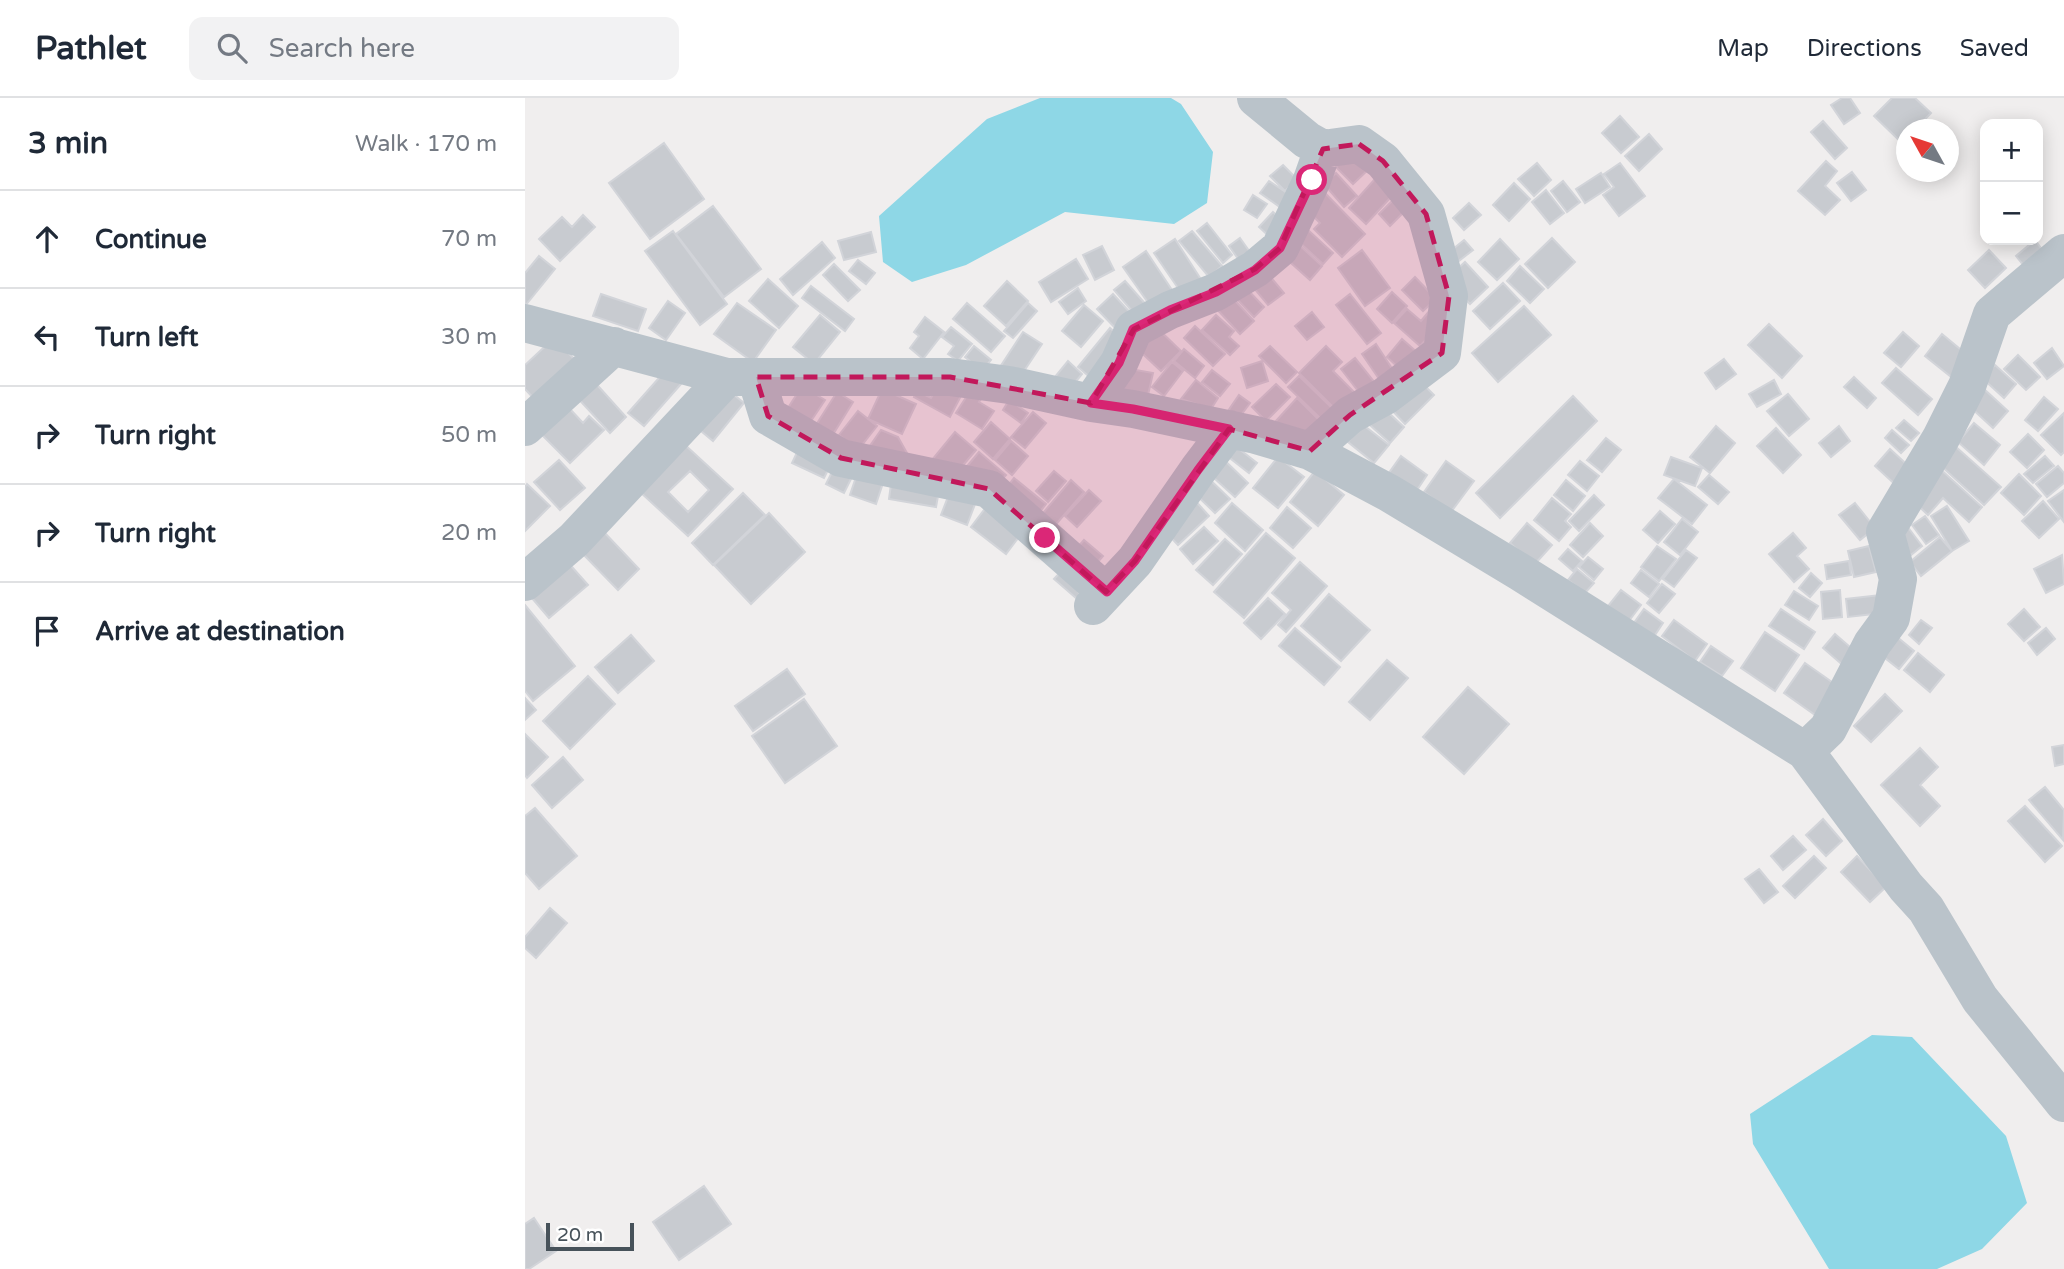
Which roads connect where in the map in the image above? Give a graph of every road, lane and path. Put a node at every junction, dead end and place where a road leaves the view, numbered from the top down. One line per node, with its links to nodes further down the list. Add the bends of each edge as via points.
1 (1260, 99): 2 (street)
2 (1323, 149): 7 (street, via 1280,248 1255,270 1216,292 1133,329 1119,363); 10 (street, via 1359,144 1383,161 1426,214 1449,296 1442,354 1385,396 1350,415)
3 (2064, 253): 12 (street, via 1992,314 1967,386 1885,532 1898,579 1891,618 1828,729)
4 (525, 323): 5 (street)
5 (614, 346): 6 (street); 8 (street)
6 (741, 377): 7 (street, via 950,377); 9 (street, via 768,416 841,458 989,489 1100,599 1135,561); 11 (street)
7 (1091, 403): 9 (street)
8 (525, 428)
9 (1229, 429): 10 (street)
10 (1310, 451): 12 (street, via 1520,572)
11 (525, 582)
12 (1805, 751): 13 (street, via 1926,909 1980,999)
13 (2064, 1103)

